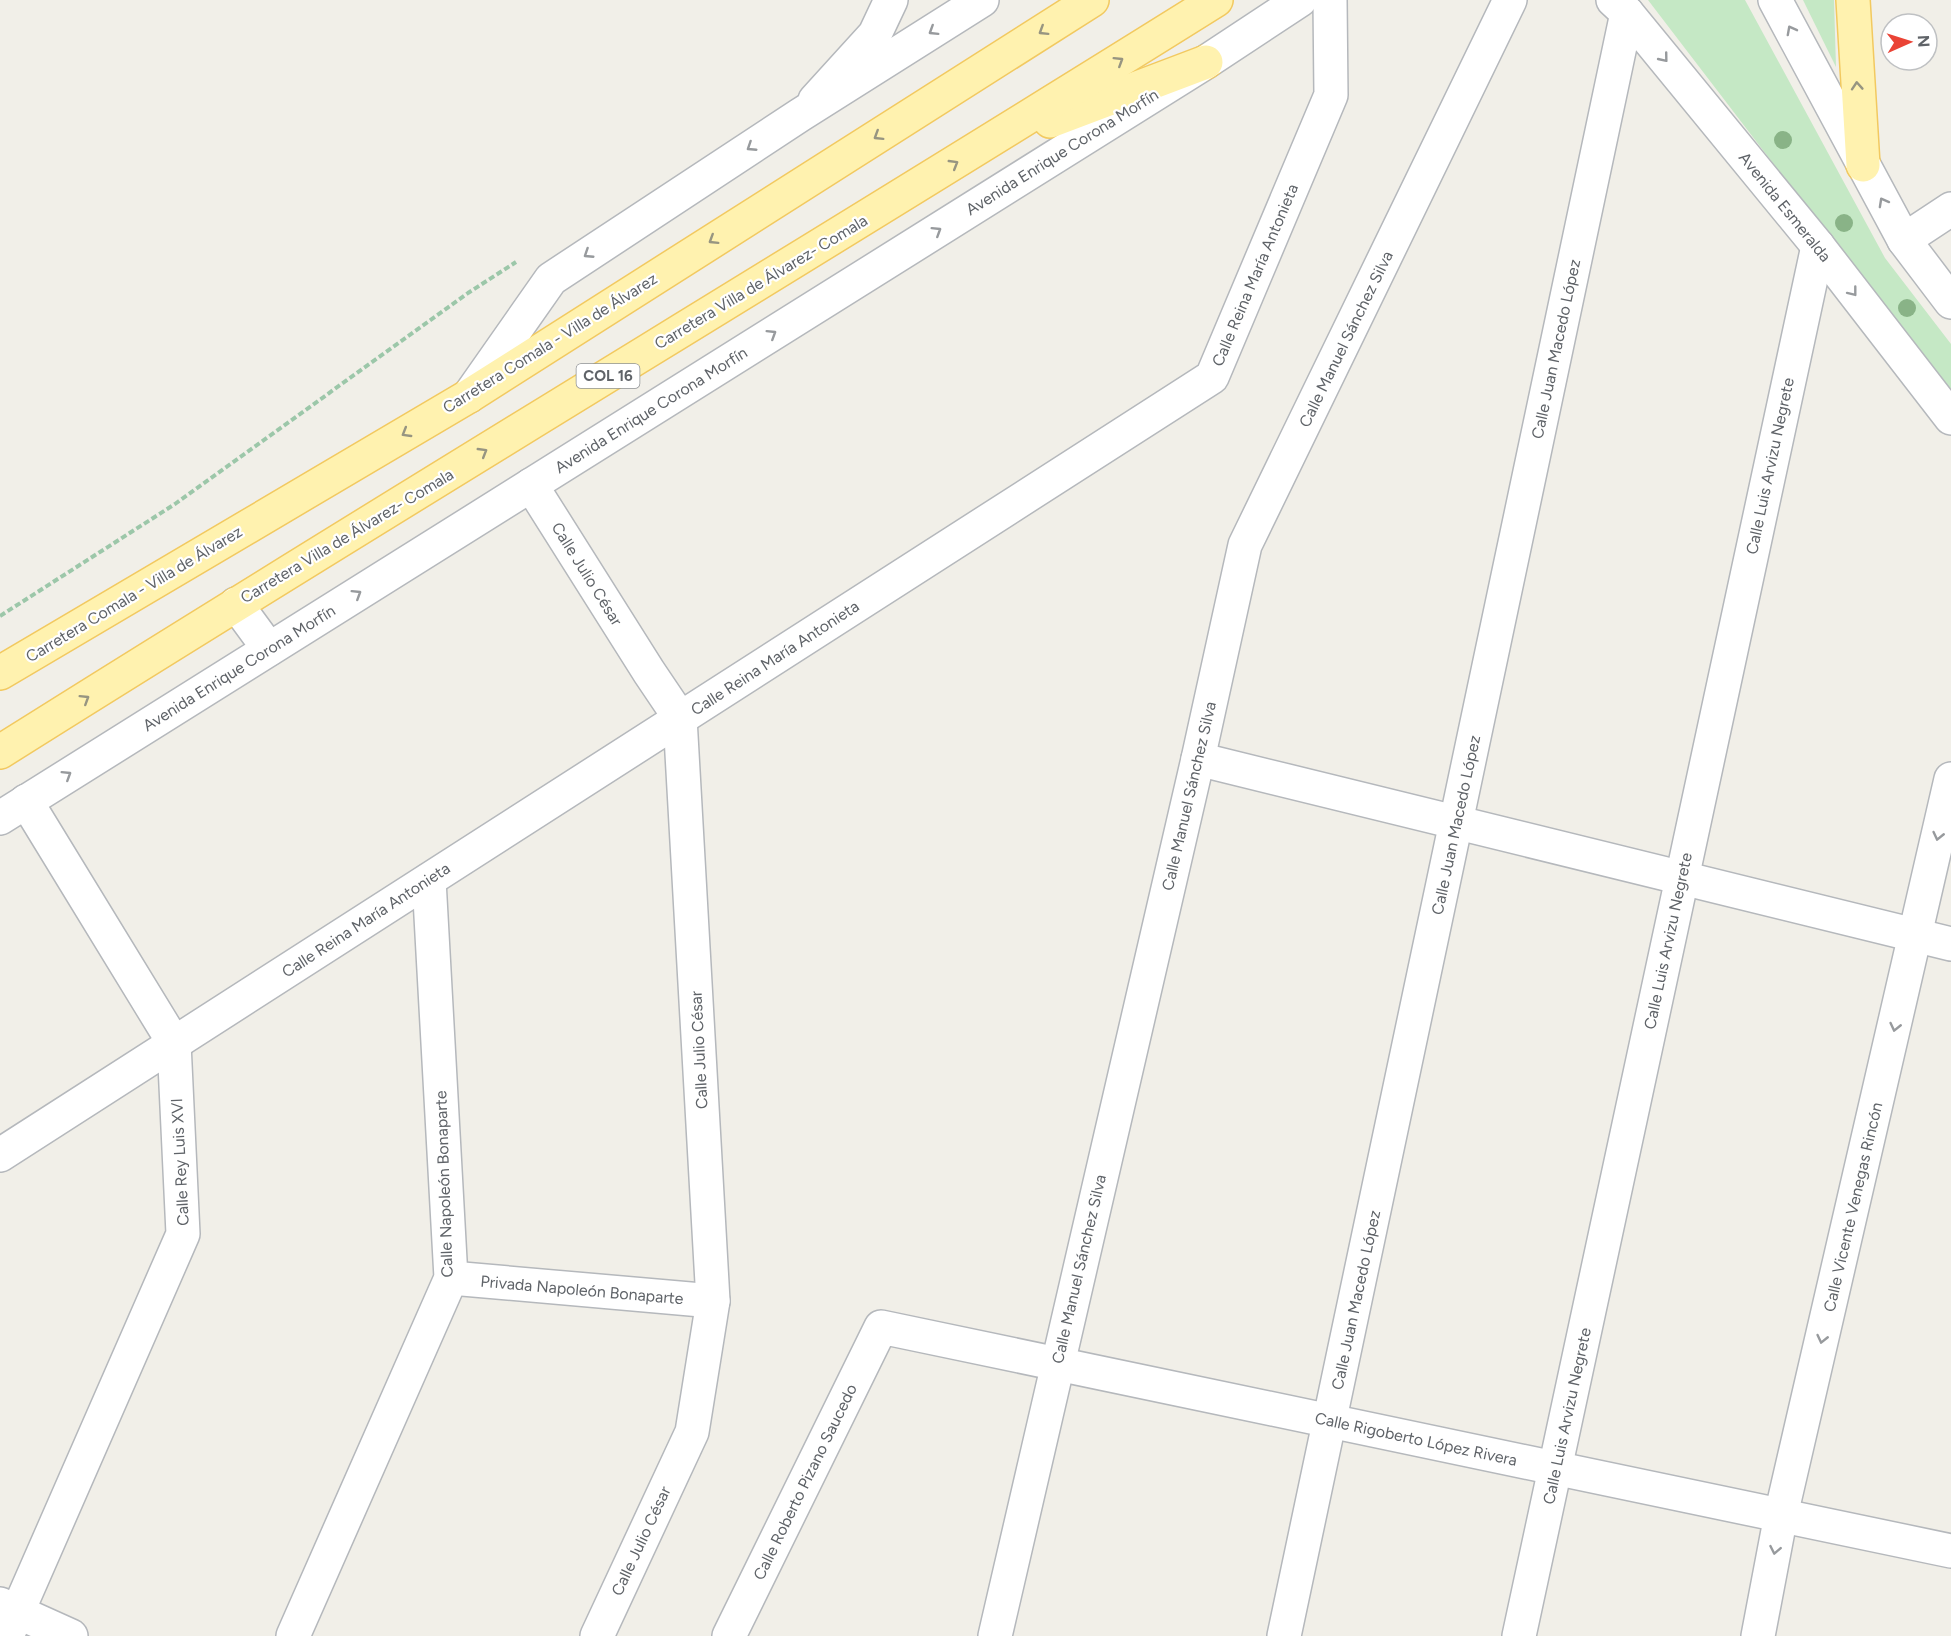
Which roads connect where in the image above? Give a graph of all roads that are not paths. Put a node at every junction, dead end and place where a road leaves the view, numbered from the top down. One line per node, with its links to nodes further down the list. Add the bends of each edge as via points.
1 (891, 0): 12 (street, via 875,34)
2 (982, 0): 12 (street, one-way to 12)
3 (1092, 0): 19 (main road, Carretera Comala - Villa de Álvarez, one-way to 19)
4 (1216, 0): 13 (main road, Carretera Villa de Álvarez- Comala / COL 16, one-way to 4)
5 (1300, 0): 11 (street, Avenida Enrique Corona Morfín)
6 (1330, 0): 25 (street, Calle Reina María Antonieta, via 1331,95 1212,377)
7 (1510, 0): 27 (street, Calle Manuel Sánchez Silva, via 1245,545)
8 (1775, 0): 14 (street, one-way to 8)
9 (1853, 0): 14 (main road, one-way to 9)
10 (1620, 7): 17 (street, Avenida Esmeralda, one-way to 17); 30 (street, Calle Juan Macedo López)
11 (1206, 62): 13 (main road); 21 (street, Avenida Enrique Corona Morfín, one-way to 11)
12 (800, 115): 19 (street, one-way to 19, via 551,279)
13 (984, 146): 22 (main road, Carretera Villa de Álvarez- Comala / COL 16, one-way to 13)
14 (1863, 165): 16 (street, one-way to 14)
15 (1951, 209): 16 (street)
16 (1904, 240): 18 (street)
17 (1818, 246): 20 (street, Avenida Esmeralda, one-way to 20); 31 (street, Calle Luis Arvizu Negrete)
18 (1951, 302)
19 (469, 396): 24 (main road, Carretera Comala - Villa de Álvarez, one-way to 24)
20 (1951, 418)
21 (531, 485): 23 (street, Avenida Enrique Corona Morfín, one-way to 21); 25 (street, Calle Julio César)
22 (236, 604): 23 (street); 26 (main road, Carretera Villa de Álvarez- Comala / COL 16, one-way to 22)
23 (269, 649): 29 (street, Avenida Enrique Corona Morfín, one-way to 23)
24 (0, 673)
25 (680, 718): 32 (street, Calle Reina María Antonieta); 38 (street, Calle Julio César)
26 (0, 752)
27 (1198, 759): 30 (street); 40 (street, Calle Manuel Sánchez Silva)
28 (1951, 779): 33 (street, Calle Vicente Venegas Rincón, one-way to 33)
29 (13, 810): 35 (street, Calle Rey Luis XVI)
30 (1456, 823): 31 (street); 41 (street, Calle Juan Macedo López)
31 (1682, 878): 33 (street); 42 (street, Calle Luis Arvizu Negrete)
32 (429, 880): 35 (street, Calle Reina María Antonieta); 37 (street, Calle Napoleón Bonaparte)
33 (1916, 935): 34 (street); 43 (street, Calle Vicente Venegas Rincón, one-way to 43)
34 (1951, 944)
35 (174, 1043): 36 (street, Calle Reina María Antonieta); 45 (street, Calle Rey Luis XVI, via 183,1234)
36 (0, 1155)
37 (451, 1278): 38 (street, Privada Napoleón Bonaparte); 47 (street, Calle Napoleón Bonaparte)
38 (713, 1301): 48 (street, Calle Julio César, via 692,1432)
39 (881, 1327): 40 (street, Calle Rigoberto López Rivera); 49 (street, Calle Roberto Pizano Saucedo)
40 (1056, 1364): 41 (street, Calle Rigoberto López Rivera); 50 (street, Calle Manuel Sánchez Silva)
41 (1330, 1421): 42 (street, Calle Rigoberto López Rivera); 51 (street, Calle Juan Macedo López)
42 (1556, 1468): 43 (street, Calle Rigoberto López Rivera); 52 (street, Calle Luis Arvizu Negrete)
43 (1781, 1515): 44 (street, Calle Rigoberto López Rivera); 53 (street, Calle Vicente Venegas Rincón, one-way to 53)
44 (1951, 1551)
45 (8, 1618): 46 (street)
46 (71, 1636)
47 (292, 1636)
48 (597, 1636)
49 (729, 1636)
50 (994, 1636)
51 (1284, 1636)
52 (1519, 1636)
53 (1758, 1636)

